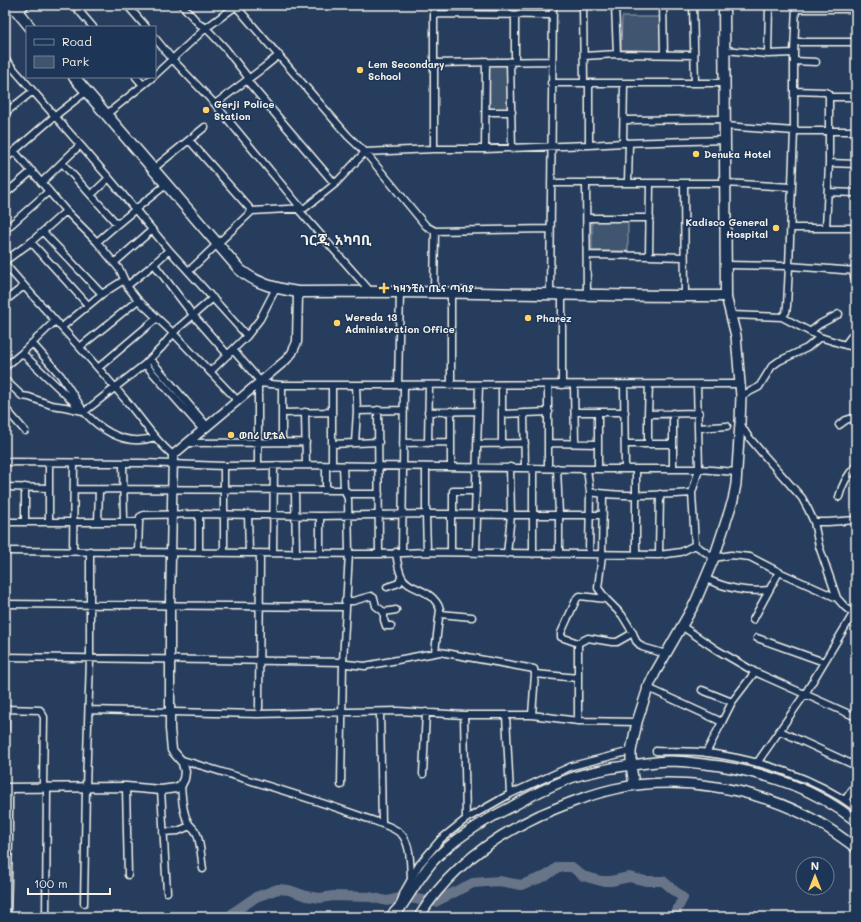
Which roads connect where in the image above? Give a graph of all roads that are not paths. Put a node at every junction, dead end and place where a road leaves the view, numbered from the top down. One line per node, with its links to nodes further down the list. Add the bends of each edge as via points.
1 (74, 5): 20 (street)
2 (127, 5): 21 (street)
3 (182, 5): 22 (street)
4 (236, 5): 22 (street); 31 (street)
5 (434, 5): 16 (street)
6 (553, 5): 18 (street)
7 (583, 5): 33 (street)
8 (615, 5): 28 (street)
9 (663, 5): 29 (street)
10 (693, 5): 32 (street)
11 (724, 5): 26 (main road)
12 (769, 5): 30 (street)
13 (18, 7): 19 (main road)
14 (796, 7): 15 (street); 24 (street)
15 (856, 9)
16 (434, 14): 17 (street); 41 (street)
17 (515, 14): 18 (street); 39 (street)
18 (553, 15): 37 (street)
19 (29, 26)
20 (92, 26)
21 (145, 26)
22 (206, 28): 35 (street); 46 (street)
23 (156, 39): 35 (street)
24 (795, 42): 25 (street); 27 (street)
25 (856, 42)
26 (725, 50): 30 (street); 51 (main road)
27 (794, 53): 30 (street); 38 (street)
28 (617, 54): 29 (street); 33 (street)
29 (664, 54): 32 (street)
30 (768, 54)
31 (279, 55): 46 (street); 80 (street, via 348,136)
32 (694, 55): 50 (street)
33 (584, 56): 48 (street)
34 (5, 59): 53 (street)
35 (173, 60): 42 (street); 58 (street)
36 (486, 61): 39 (street); 41 (street); 60 (street)
37 (552, 61): 39 (street); 47 (street)
38 (794, 61): 40 (street); 55 (street)
39 (512, 62): 61 (street)
40 (816, 62)
41 (434, 63): 77 (street)
42 (156, 74)
43 (75, 78): 54 (main road)
44 (137, 78): 52 (street)
45 (152, 78): 52 (street)
46 (248, 79): 58 (street); 93 (street)
47 (551, 83): 48 (street); 75 (street)
48 (586, 83): 49 (street); 74 (street)
49 (624, 83): 50 (street); 64 (street)
50 (695, 83): 51 (street)
51 (725, 83): 65 (main road)
52 (143, 85): 62 (street)
53 (33, 91): 59 (street); 63 (street)
54 (87, 91): 62 (main road); 63 (street)
55 (794, 91): 56 (street, via 825,92); 67 (street)
56 (829, 96): 57 (street); 69 (street)
57 (856, 97)
58 (215, 104): 103 (street)
59 (6, 110)
60 (486, 112): 61 (street); 78 (street)
61 (512, 112): 76 (street)
62 (107, 114): 85 (main road)
63 (55, 116): 73 (street); 79 (street)
64 (624, 120): 65 (street); 72 (street)
65 (725, 123): 67 (street); 71 (main road)
66 (204, 127): 70 (street)
67 (794, 131): 69 (street); 97 (street)
68 (856, 131): 69 (street)
69 (829, 132): 83 (street)
70 (189, 140): 85 (street); 106 (street)
71 (725, 140): 72 (street); 91 (main road)
72 (626, 143): 74 (street); 94 (street)
73 (80, 145): 82 (street); 87 (street)
74 (589, 145): 75 (street)
75 (550, 147): 76 (street); 89 (street)
76 (512, 148): 78 (street)
77 (434, 149): 78 (street); 80 (street)
78 (485, 149)
79 (14, 151): 81 (street); 86 (street)
80 (365, 152): 93 (street); 116 (street, via 426,226)
81 (5, 159)
82 (63, 164): 88 (street); 102 (street)
83 (829, 164): 84 (street); 99 (street)
84 (856, 164)
85 (153, 169): 92 (main road)
86 (32, 171): 88 (street); 101 (street)
87 (109, 178): 102 (street); 104 (street)
88 (42, 182): 98 (street)
89 (551, 183): 90 (street); 113 (street)
90 (586, 183): 94 (street); 107 (street)
91 (726, 183): 96 (street); 97 (street); 128 (main road)
92 (167, 184): 104 (street); 120 (main road)
93 (335, 184): 103 (street, via 310,205)
94 (628, 184): 95 (street)
95 (650, 184): 96 (street); 108 (street)
96 (684, 184): 124 (street)
97 (791, 187): 110 (street)
98 (49, 191): 105 (street); 114 (street)
99 (828, 192): 100 (street); 111 (street)
100 (856, 193)
101 (5, 194)
102 (91, 195): 109 (street)
103 (300, 208): 106 (street); 137 (street)
104 (136, 210): 109 (street); 115 (street)
105 (66, 211): 117 (street); 119 (street)
106 (252, 211): 120 (street)
107 (588, 218): 108 (street); 122 (street)
108 (650, 218): 123 (street)
109 (117, 224): 119 (street)
110 (790, 228): 111 (street); 129 (street)
111 (826, 228): 112 (street)
112 (856, 228)
113 (550, 229): 116 (street); 142 (street)
114 (5, 230)
115 (152, 230): 121 (street); 126 (street)
116 (434, 231): 139 (street)
117 (43, 232): 118 (street); 141 (street)
118 (31, 242): 125 (street); 150 (street)
119 (97, 242): 126 (street)
120 (219, 243): 131 (street); 135 (main road, via 240,270 254,280)
121 (169, 250): 127 (street); 131 (street)
122 (588, 255): 123 (street); 144 (street)
123 (649, 256): 124 (street)
124 (684, 257): 145 (street)
125 (5, 262): 134 (street)
126 (114, 263): 133 (street, via 123,274)
127 (154, 264): 133 (street); 152 (street)
128 (727, 265): 129 (street); 146 (main road)
129 (789, 266): 130 (street); 154 (street, via 787,306)
130 (854, 270): 132 (street)
131 (190, 271): 147 (street)
132 (856, 282)
133 (126, 283): 141 (street); 149 (street)
134 (24, 286): 148 (street); 156 (street)
135 (276, 288): 136 (main road); 161 (street)
136 (298, 292): 137 (main road); 175 (street, via 295,347 286,360)
137 (371, 292): 138 (main road)
138 (400, 292): 139 (main road); 180 (street)
139 (434, 292): 140 (main road)
140 (451, 292): 142 (main road); 182 (street)
141 (102, 294): 150 (street)
142 (550, 294): 143 (main road)
143 (562, 295): 144 (main road); 186 (street)
144 (587, 295): 145 (main road)
145 (685, 296): 146 (main road)
146 (726, 296): 153 (main road)
147 (213, 298): 152 (street); 161 (street)
148 (5, 300)
149 (138, 300): 155 (street); 165 (street)
150 (88, 305): 157 (street)
151 (839, 314): 159 (street)
152 (193, 315): 160 (street); 169 (street)
153 (731, 315): 154 (street); 176 (main road, via 736,336)
154 (782, 317): 159 (street)
155 (157, 318): 160 (street); 172 (street)
156 (55, 321): 157 (street); 163 (street)
157 (62, 327): 165 (street)
158 (856, 330): 164 (street)
159 (811, 332): 162 (street)
160 (174, 334): 170 (street); 173 (street)
161 (248, 336): 167 (street)
162 (820, 337): 164 (street); 192 (street, via 807,348 772,366 759,387)
163 (32, 343): 168 (street); 200 (street, via 62,376)
164 (845, 345): 166 (street)
165 (80, 347): 172 (street)
166 (856, 347)
167 (233, 350): 169 (street); 175 (street)
168 (22, 353): 171 (street); 200 (street)
169 (228, 356): 173 (street)
170 (147, 362): 191 (street); 218 (street)
171 (5, 367)
172 (98, 368): 191 (street)
173 (210, 372): 193 (street)
174 (5, 380): 200 (street, via 22,396)
175 (259, 382): 177 (street); 193 (street); 222 (street)
176 (740, 384): 190 (street); 192 (main road)
177 (282, 385): 178 (street); 208 (street)
178 (332, 385): 179 (street); 202 (street)
179 (356, 385): 180 (street); 197 (street)
180 (401, 385): 181 (street); 196 (street)
181 (429, 385): 182 (street); 203 (street)
182 (451, 385): 183 (street)
183 (479, 385): 184 (street); 199 (street)
184 (502, 385): 185 (street); 212 (street)
185 (548, 385): 186 (street); 204 (street)
186 (562, 385): 187 (street)
187 (574, 385): 188 (street); 205 (street)
188 (624, 385): 189 (street); 207 (street)
189 (649, 385): 190 (street); 213 (street)
190 (697, 385): 211 (street)
191 (115, 387): 200 (street); 221 (street)
192 (741, 396): 215 (main road)
193 (237, 400): 218 (street)
194 (5, 408): 220 (street)
195 (378, 410): 196 (street); 197 (street); 225 (street)
196 (404, 410): 229 (street)
197 (357, 411): 228 (street)
198 (451, 411): 199 (street); 203 (street); 226 (street)
199 (478, 411): 233 (street)
200 (84, 412): 221 (street, via 102,428 124,439 140,441)
201 (305, 412): 202 (street); 208 (street); 224 (street)
202 (332, 412): 232 (street)
203 (428, 412): 230 (street)
204 (549, 412): 209 (street); 236 (street)
205 (575, 412): 206 (street); 231 (street)
206 (598, 412): 207 (street); 237 (street)
207 (625, 412): 238 (street)
208 (282, 413): 223 (street)
209 (524, 413): 212 (street); 235 (street)
210 (673, 413): 211 (street); 213 (street); 240 (street)
211 (699, 413): 219 (street)
212 (502, 414): 234 (street)
213 (648, 414): 239 (street)
214 (856, 417): 216 (street)
215 (740, 423): 269 (main road); 316 (street, via 747,435 802,498)
216 (839, 425)
217 (727, 426): 219 (street)
218 (205, 428): 227 (street)
219 (698, 428): 268 (street)
220 (25, 431)
221 (155, 437): 241 (street)
222 (258, 442): 223 (street); 227 (street); 248 (street)
223 (282, 442): 224 (street)
224 (306, 442): 246 (street)
225 (379, 442): 228 (street); 253 (street)
226 (451, 442): 230 (street); 256 (street)
227 (187, 443): 241 (street)
228 (355, 443): 232 (street)
229 (403, 443): 230 (street); 254 (street)
230 (428, 443)
231 (575, 443): 236 (street); 237 (street)
232 (332, 444): 250 (street)
233 (477, 444): 234 (street); 257 (street)
234 (502, 444): 235 (street)
235 (525, 444): 259 (street)
236 (549, 444): 261 (street)
237 (598, 444): 264 (street)
238 (625, 444): 239 (street); 265 (street)
239 (648, 444): 240 (street)
240 (673, 444): 267 (street)
241 (172, 460): 245 (street); 247 (street); 274 (street)
242 (6, 461): 243 (street)
243 (49, 463): 244 (street); 272 (street)
244 (74, 463): 245 (street); 273 (street)
245 (123, 463): 276 (street)
246 (306, 465): 249 (street); 250 (street)
247 (224, 466): 248 (street); 277 (street)
248 (258, 466): 249 (street)
249 (274, 466): 278 (street)
250 (329, 466): 251 (street); 279 (street)
251 (343, 466): 253 (street); 280 (street)
252 (856, 466): 289 (street, via 841,487)
253 (379, 467): 254 (street); 285 (street)
254 (403, 467): 255 (street); 301 (street)
255 (426, 467): 256 (street); 295 (street)
256 (451, 467): 257 (street)
257 (477, 467): 258 (street); 282 (street)
258 (510, 467): 259 (street); 303 (street)
259 (525, 468): 260 (street)
260 (533, 468): 261 (street); 297 (street)
261 (548, 468): 262 (street)
262 (558, 468): 263 (street); 304 (street)
263 (587, 469): 264 (street); 283 (street)
264 (598, 469): 265 (street)
265 (625, 469): 266 (street)
266 (636, 469): 267 (street); 287 (street)
267 (673, 469): 268 (street)
268 (699, 469): 269 (street); 284 (street)
269 (736, 472): 343 (main road, via 733,500)
270 (5, 487): 271 (street)
271 (25, 488): 272 (street); 310 (street)
272 (49, 488): 311 (street)
273 (74, 489): 275 (street); 312 (street)
274 (172, 489): 276 (street); 277 (street); 290 (street)
275 (99, 490): 276 (street); 313 (street)
276 (123, 490): 314 (street)
277 (224, 490): 278 (street); 292 (street)
278 (274, 490): 281 (street); 294 (street)
279 (326, 490): 280 (street); 281 (street)
280 (345, 490): 285 (street, via 350,494); 299 (street)
281 (295, 491): 298 (street)
282 (476, 491): 296 (street, via 453,491); 302 (street)
283 (590, 492): 286 (street); 305 (street)
284 (692, 493): 288 (street); 317 (street)
285 (379, 494): 300 (street)
286 (603, 494): 287 (street); 306 (street)
287 (635, 494): 288 (street); 340 (street)
288 (660, 494): 342 (street)
289 (839, 497)
290 (172, 514): 291 (street); 315 (street, via 147,514 140,517); 322 (street)
291 (199, 514): 292 (street); 323 (street)
292 (223, 514): 293 (street); 327 (street)
293 (248, 514): 294 (street); 328 (street)
294 (274, 514): 298 (street); 330 (street)
295 (426, 514): 296 (street); 301 (street); 325 (street)
296 (452, 514): 302 (street); 326 (street)
297 (534, 514): 303 (street); 304 (street); 337 (street)
298 (296, 515): 307 (street); 331 (street)
299 (348, 515): 300 (street); 307 (street); 333 (street)
300 (380, 515): 301 (street); 335 (street)
301 (403, 515): 324 (street)
302 (475, 515): 303 (street); 334 (street)
303 (511, 515): 336 (street)
304 (559, 515): 305 (street); 338 (street)
305 (590, 515): 306 (street); 339 (street)
306 (603, 515): 341 (street)
307 (320, 516): 332 (street)
308 (856, 520): 316 (street)
309 (5, 522): 310 (street)
310 (25, 522): 311 (street)
311 (49, 522): 312 (street)
312 (74, 522): 313 (street); 319 (street)
313 (98, 522): 314 (street)
314 (124, 522): 315 (street)
315 (139, 522): 321 (street)
316 (814, 522): 351 (street, via 819,546)
317 (695, 545): 342 (street, via 681,552); 343 (street)
318 (5, 551): 319 (street)
319 (73, 551): 320 (street)
320 (90, 551): 321 (street); 355 (street)
321 (138, 552): 322 (street)
322 (171, 552): 323 (street); 356 (street)
323 (199, 552): 327 (street)
324 (399, 552): 325 (street); 335 (street); 345 (street)
325 (427, 552): 326 (street)
326 (451, 552): 334 (street)
327 (224, 553): 328 (street)
328 (248, 553): 329 (street)
329 (260, 553): 330 (street); 357 (street)
330 (273, 553): 331 (street)
331 (296, 553): 332 (street)
332 (320, 553): 333 (street)
333 (348, 553): 335 (street); 354 (street)
334 (476, 553): 336 (street)
335 (379, 554)
336 (507, 554): 337 (street)
337 (533, 554): 338 (street)
338 (559, 554): 339 (street)
339 (589, 554): 341 (street)
340 (636, 554): 341 (street); 342 (street)
341 (602, 555): 348 (street)
342 (659, 555)
343 (714, 558): 344 (street, via 732,555 750,557); 346 (main road)
344 (779, 572): 349 (street); 351 (street)
345 (401, 577): 347 (street, via 399,583); 360 (street, via 432,596 438,603)
346 (706, 579): 349 (street, via 745,591); 365 (main road)
347 (387, 587)
348 (598, 588): 350 (street); 352 (street)
349 (769, 590): 363 (street)
350 (584, 596): 352 (street); 368 (street, via 577,598 560,633 564,638)
351 (837, 598): 361 (street)
352 (606, 599): 366 (street, via 622,615)
353 (5, 604): 355 (street)
354 (345, 604): 357 (street); 359 (street, via 371,596 376,606); 375 (street)
355 (90, 605): 356 (street); 372 (street)
356 (170, 606): 357 (street); 373 (street)
357 (259, 606): 374 (street)
358 (396, 610): 359 (street)
359 (384, 612): 364 (street, via 386,626)
360 (440, 614): 362 (street); 369 (street)
361 (855, 615): 376 (street)
362 (472, 617)
363 (753, 620)
364 (392, 626)
365 (683, 627): 370 (main road); 377 (street, via 716,650)
366 (633, 633): 368 (street, via 617,642 588,638); 370 (street, via 642,647)
367 (757, 638): 376 (street)
368 (578, 644): 379 (street)
369 (435, 652): 375 (street, via 365,666); 378 (street, via 527,667 534,669)
370 (666, 654): 380 (main road)
371 (5, 657): 372 (street)
372 (90, 659): 373 (street); 386 (street)
373 (170, 659): 374 (street); 387 (street)
374 (259, 660): 375 (street); 384 (street)
375 (343, 662): 388 (street)
376 (824, 662): 382 (street)
377 (755, 672): 382 (street); 383 (street)
378 (535, 674): 379 (street); 393 (street)
379 (578, 678): 395 (street)
380 (647, 688): 396 (main road); 397 (street)
381 (702, 690): 383 (street)
382 (805, 694): 394 (street); 399 (street)
383 (732, 702): 397 (street)
384 (259, 708)
385 (5, 709): 398 (street); 413 (street, via 40,710 43,714)
386 (89, 710): 387 (street); 414 (street)
387 (170, 712): 388 (street); 403 (street, via 172,750)
388 (342, 712): 389 (street); 410 (street)
389 (380, 712): 390 (street); 422 (street)
390 (426, 712): 391 (street); 407 (street)
391 (464, 715): 392 (street); 420 (street)
392 (506, 715): 393 (street); 417 (street)
393 (532, 715): 395 (street)
394 (856, 717)
395 (578, 721): 396 (street)
396 (638, 722): 400 (main road)
397 (722, 722): 402 (street)
398 (5, 730)
399 (780, 731): 405 (street); 406 (street)
400 (632, 751): 404 (main road); 417 (street, via 572,766)
401 (656, 751): 402 (street)
402 (706, 752): 405 (street)
403 (180, 759): 409 (street, via 185,772); 422 (street)
404 (631, 764): 411 (main road); 421 (main road, via 669,761 752,772 802,788); 428 (main road, via 572,777 492,817 449,847)
405 (758, 764): 418 (street, via 786,772)
406 (856, 766)
407 (423, 774)
408 (856, 784): 418 (street)
409 (181, 785): 416 (street); 423 (street, via 184,810)
410 (341, 785)
411 (634, 785): 425 (main road, via 694,784 715,786 760,797 805,814); 436 (main road, via 590,795 521,824 497,838 461,864)
412 (7, 788): 413 (street); 431 (street, via 9,839)
413 (45, 788): 414 (street); 434 (street)
414 (86, 788): 415 (street); 430 (street)
415 (126, 788): 416 (street); 427 (street)
416 (162, 790): 424 (street)
417 (510, 794): 420 (street)
418 (845, 800): 419 (street)
419 (856, 808)
420 (466, 819): 428 (street, via 440,839 419,864)
421 (856, 821)
422 (382, 824): 428 (street, via 403,836 409,852)
423 (190, 826): 424 (street, via 178,831); 426 (street, via 195,829 199,838)
424 (163, 832): 429 (street)
425 (856, 848)
426 (203, 869)
427 (128, 875)
428 (413, 881): 432 (main road); 432 (street, via 404,892)
429 (167, 892)
430 (84, 903)
431 (6, 905): 433 (street)
432 (398, 911): 435 (street)
433 (7, 917)
434 (46, 917)
435 (388, 917)
436 (418, 917)

